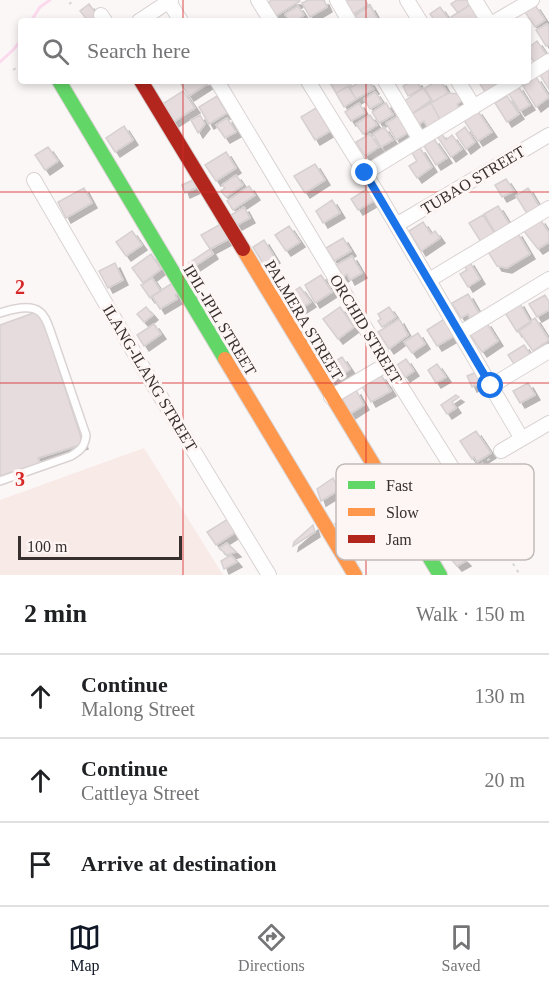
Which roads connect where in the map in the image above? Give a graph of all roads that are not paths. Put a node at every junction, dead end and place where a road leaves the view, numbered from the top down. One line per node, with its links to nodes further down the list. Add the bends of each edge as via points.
1 (258, 0): 9 (street)
2 (337, 0): 10 (street)
3 (407, 0): 11 (street)
4 (475, 0): 12 (street)
5 (532, 0): 13 (street)
6 (170, 1): 7 (street); 8 (street)
7 (144, 18)
8 (179, 18)
9 (269, 18)
10 (348, 18)
11 (418, 18)
12 (486, 18)
13 (500, 18)
14 (549, 61): 15 (street)
15 (531, 72)
16 (61, 84): 44 (street, IPIL-IPIL STREET)
17 (143, 84): 37 (street, PALMERA STREET)
18 (219, 84): 35 (street, ORCHID STREET)
19 (310, 84): 26 (street)
20 (387, 84): 25 (street)
21 (460, 84): 23 (street)
22 (511, 84): 23 (street)
23 (474, 107): 25 (street)
24 (549, 135): 29 (street, TUBAO STREET)
25 (420, 140): 26 (street)
26 (365, 173): 29 (street)
27 (34, 180): 47 (street, ILANG-ILANG STREET)
28 (549, 208): 31 (street)
29 (396, 225): 31 (street)
30 (549, 279): 33 (street)
31 (429, 280): 33 (street)
32 (0, 313): 43 (lane, via 32,308 43,314 86,435 80,451 71,456)
33 (460, 333): 36 (street)
34 (549, 351): 36 (street)
35 (387, 364): 37 (street); 42 (street, ORCHID STREET)
36 (491, 386): 39 (street)
37 (331, 397): 41 (street, PALMERA STREET)
38 (549, 423): 39 (street)
39 (522, 439): 40 (street)
40 (501, 451)
41 (372, 464)
42 (450, 464)
43 (0, 481)
44 (336, 542)
45 (347, 560): 48 (street, IPIL-IPIL STREET)
46 (431, 560): 49 (street, PALMERA STREET)
47 (269, 575)
48 (356, 575)
49 (440, 575)

